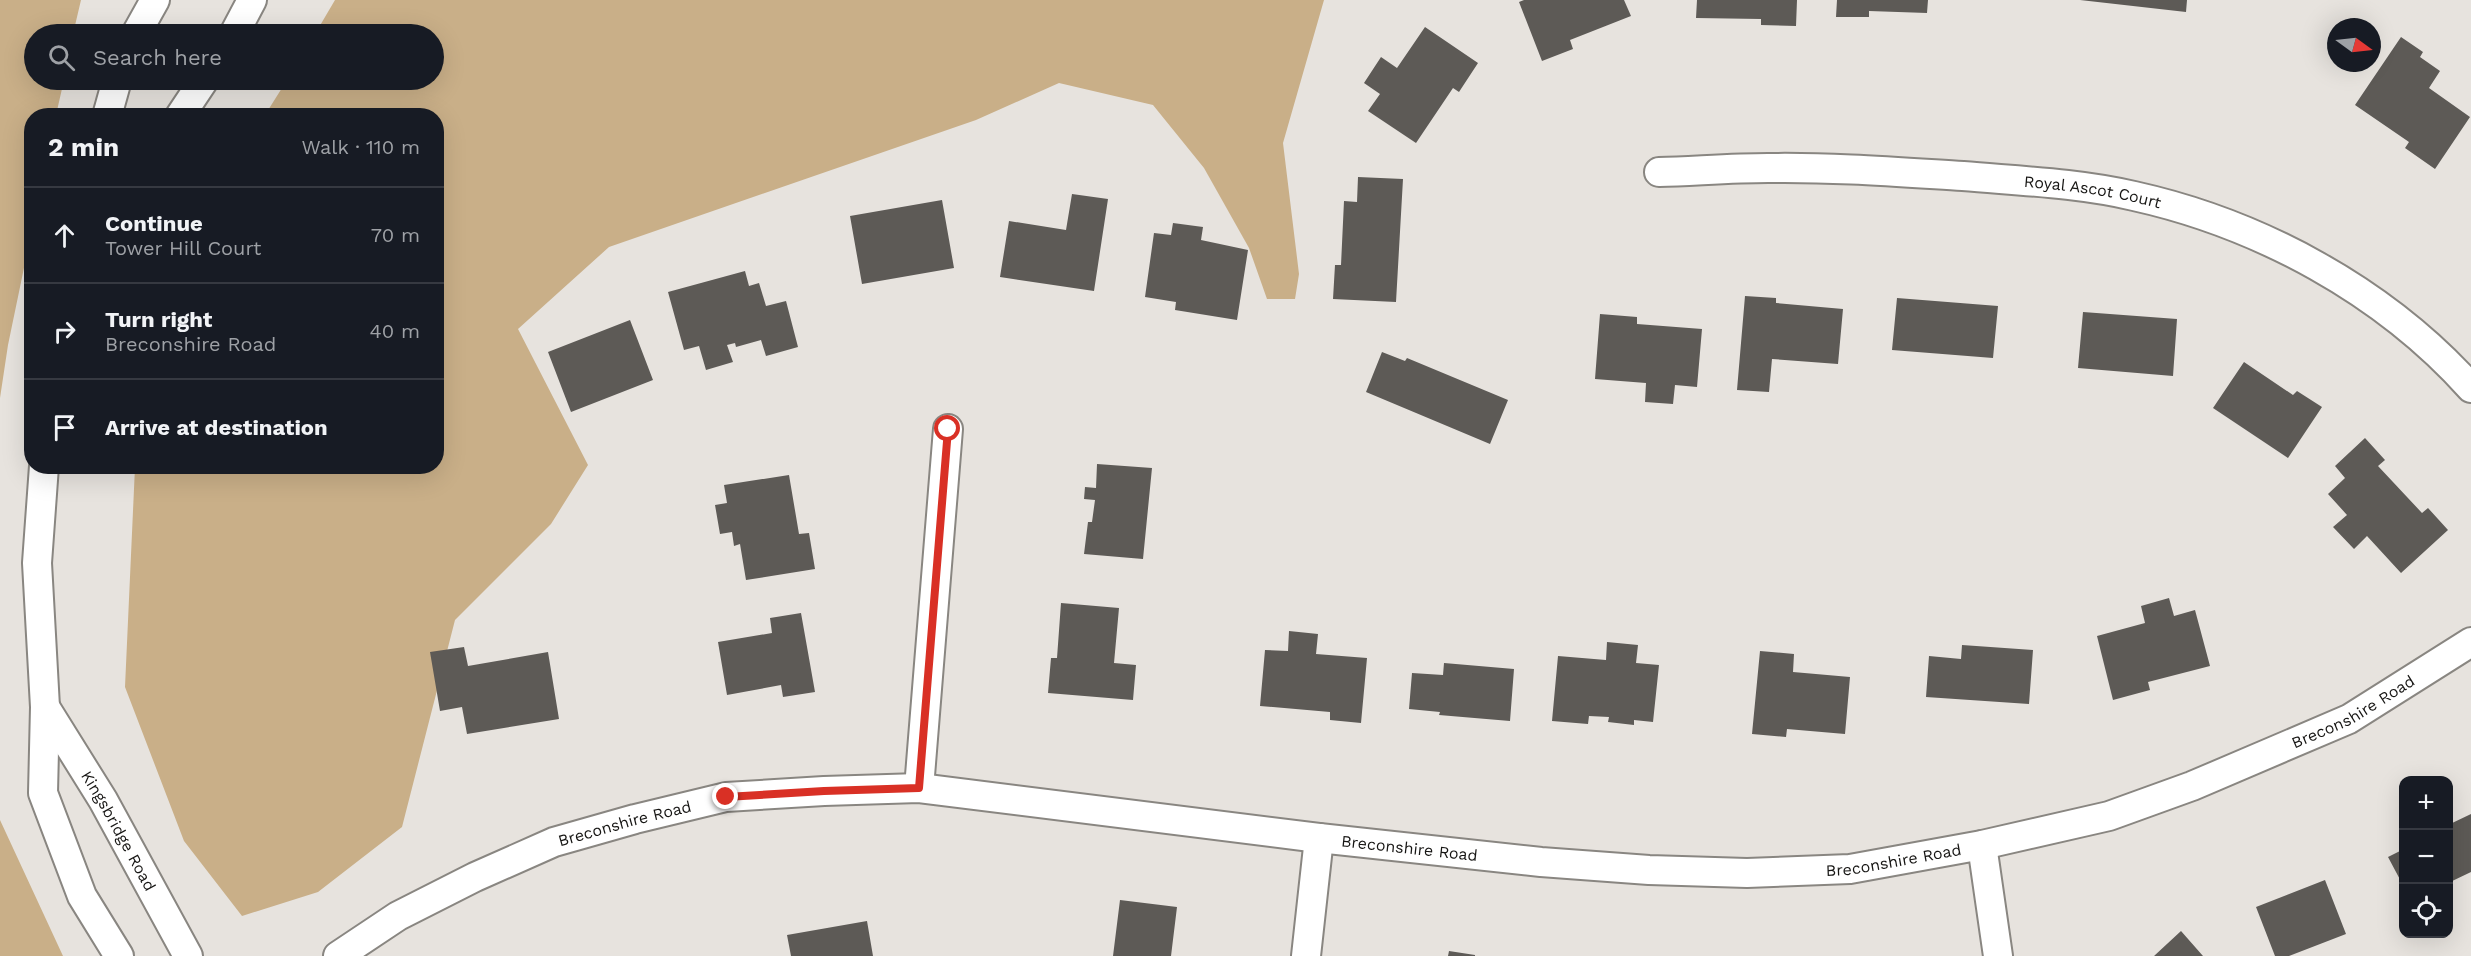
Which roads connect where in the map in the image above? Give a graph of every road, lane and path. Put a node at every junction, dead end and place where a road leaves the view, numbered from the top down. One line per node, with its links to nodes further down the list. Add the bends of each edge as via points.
1 (155, 0): 3 (street)
2 (252, 0): 4 (street)
3 (142, 24)
4 (239, 24)
5 (114, 90): 7 (street)
6 (197, 90): 8 (street)
7 (109, 108)
8 (185, 108)
9 (1659, 172): 10 (street, Royal Ascot Court, via 1768,168 1890,171 2061,184 2133,195 2199,214 2271,243 2332,276 2398,319)
10 (2471, 388)
11 (948, 429): 15 (street)
12 (43, 474): 14 (street, Kingsbridge Road, via 37,563)
13 (2471, 642): 17 (street, Breconshire Road, via 2349,719 2275,752 2109,816)
14 (45, 707): 18 (street, Kingsbridge Road, via 43,793 82,896); 19 (street, Kingsbridge Road, via 103,801)
15 (919, 788): 16 (street, Breconshire Road); 20 (street, Breconshire Road, via 726,797 623,822 554,842 475,877 398,916)
16 (1319, 838): 17 (street, Breconshire Road, via 1541,862 1747,873 1850,869); 21 (street)
17 (1982, 845): 22 (street)
18 (119, 956)
19 (188, 956)
20 (338, 956)
21 (1306, 956)
22 (1998, 956)

